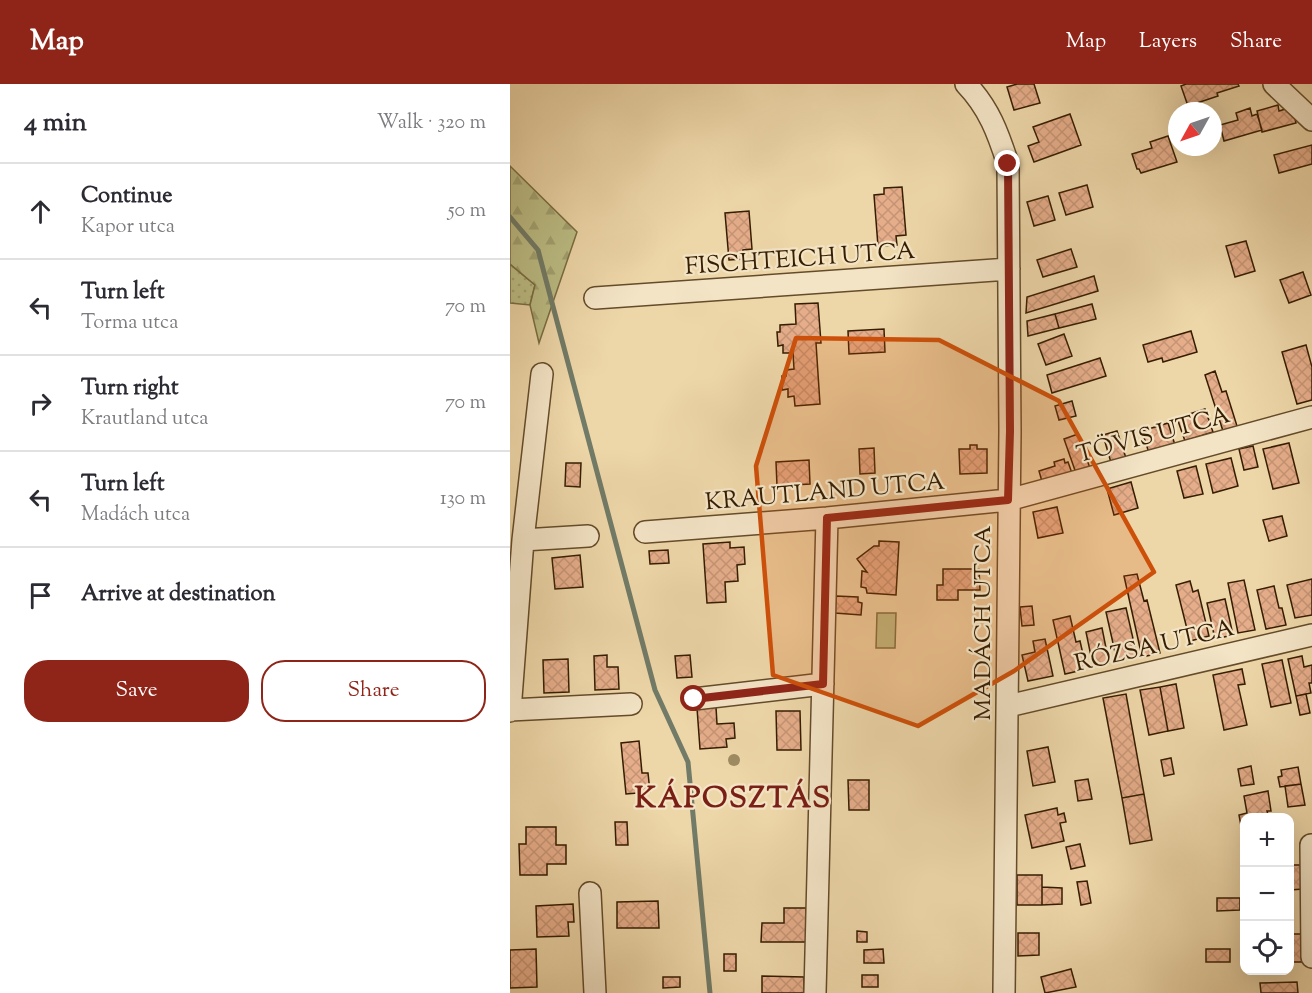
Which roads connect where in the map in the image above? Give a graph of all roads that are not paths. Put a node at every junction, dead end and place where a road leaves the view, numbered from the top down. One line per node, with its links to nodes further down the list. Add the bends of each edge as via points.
1 (966, 84): 4 (street, MADÁCH UTCA, via 996,126 1008,164)
2 (1274, 84): 3 (street)
3 (1312, 120)
4 (1009, 269): 5 (street, FISCHTEICH UTCA); 8 (street, MADÁCH UTCA)
5 (595, 298)
6 (542, 374): 12 (street)
7 (1312, 417): 8 (street, TÖVIS UTCA)
8 (1008, 500): 9 (street, KRAUTLAND UTCA); 17 (street, MADÁCH UTCA)
9 (827, 518): 10 (street, KRAUTLAND UTCA); 14 (street)
10 (645, 532)
11 (588, 536): 12 (street)
12 (523, 540): 18 (street)
13 (1312, 635): 17 (street, RÓZSA UTCA)
14 (823, 684): 15 (street); 23 (street)
15 (694, 699)
16 (631, 704): 18 (street)
17 (1008, 706): 24 (street, MADÁCH UTCA)
18 (510, 711)
19 (1311, 845): 21 (street)
20 (590, 893): 22 (street)
21 (1312, 957)
22 (595, 993)
23 (815, 993)
24 (1004, 993)

